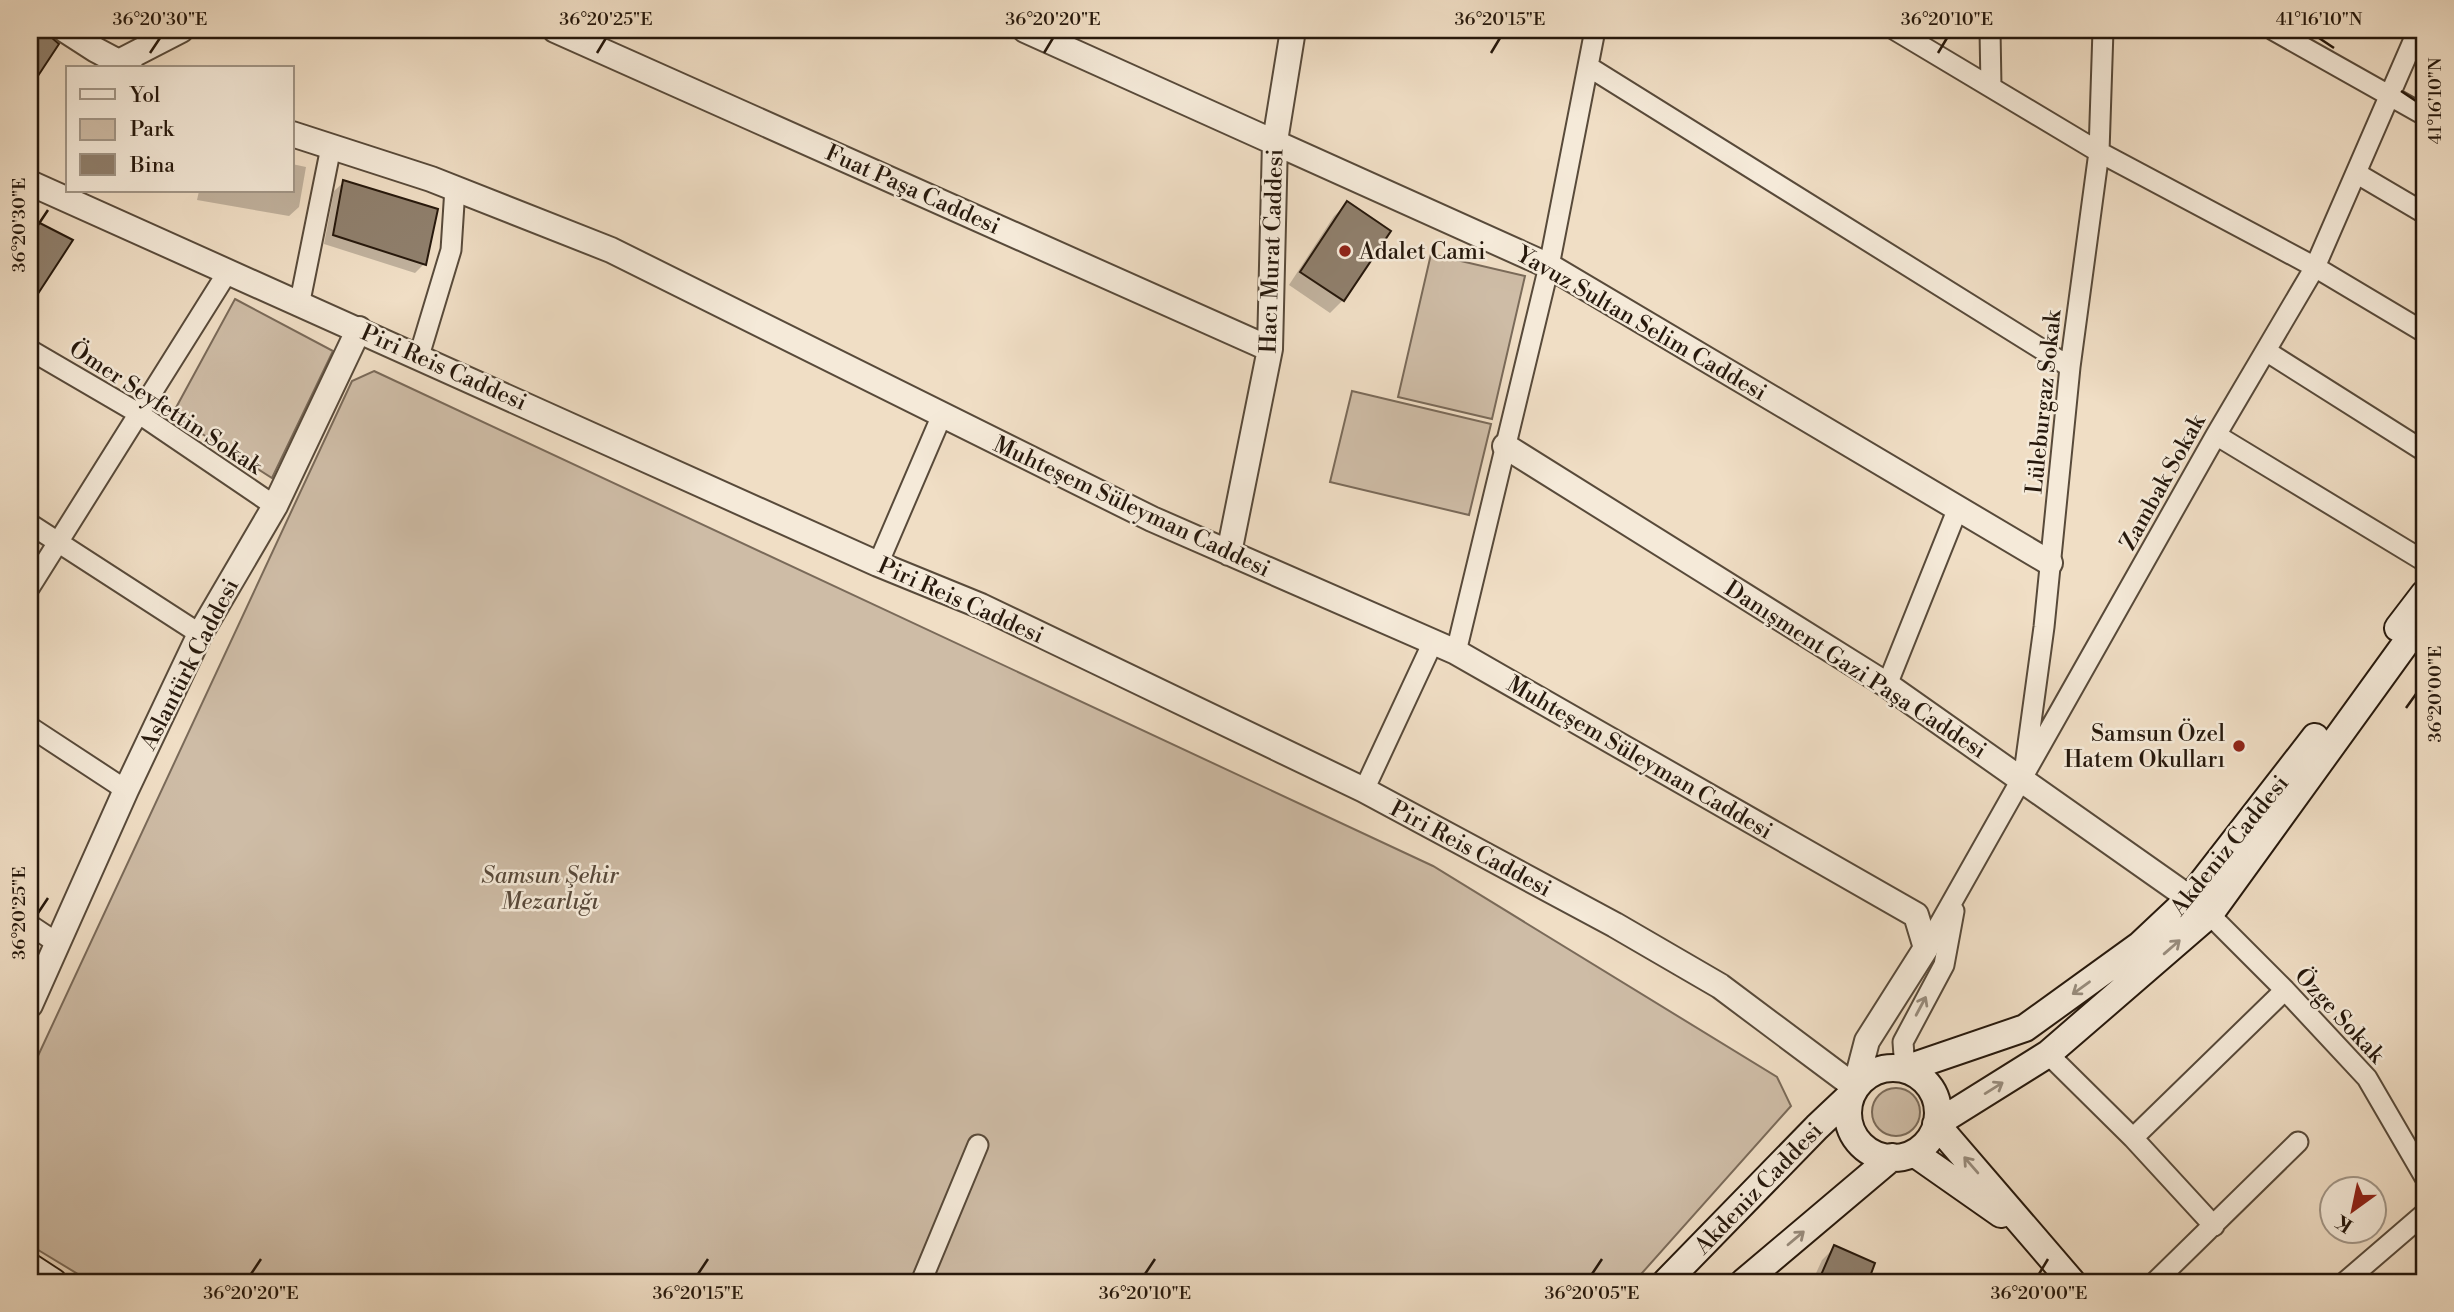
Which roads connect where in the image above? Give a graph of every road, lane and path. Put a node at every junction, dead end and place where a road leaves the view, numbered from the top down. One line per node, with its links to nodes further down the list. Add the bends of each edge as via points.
1 (65, 30): 12 (street)
2 (181, 30): 12 (street)
3 (555, 30): 31 (street, Fuat Paşa Caddesi)
4 (1025, 30): 18 (street, Yavuz Sultan Selim Caddesi)
5 (1293, 30): 18 (street, Hacı Murat Caddesi)
6 (1595, 30): 13 (street)
7 (1895, 30): 14 (street)
8 (1990, 30): 14 (street)
9 (2103, 30): 20 (street, Lüleburgaz Sokak)
10 (2273, 30): 15 (street)
11 (2418, 30): 15 (street, Zambak Sokak)
12 (124, 65)
13 (1589, 66): 25 (street); 35 (street)
14 (1991, 87): 20 (street)
15 (2389, 97): 16 (street); 21 (street, Zambak Sokak)
16 (2424, 115)
17 (294, 135): 19 (street, Muhteşem Süleyman Caddesi)
18 (1275, 141): 25 (street, Yavuz Sultan Selim Caddesi); 31 (street, Hacı Murat Caddesi)
19 (331, 147): 23 (street, Muhteşem Süleyman Caddesi); 28 (street)
20 (2099, 152): 26 (street); 35 (street, Lüleburgaz Sokak)
21 (2356, 173): 24 (street); 26 (street, Zambak Sokak)
22 (30, 183): 27 (street, Piri Reis Caddesi)
23 (455, 188): 34 (street, via 451,250); 37 (street, Muhteşem Süleyman Caddesi, via 611,250)
24 (2424, 213)
25 (1549, 266): 39 (street); 42 (street, Yavuz Sultan Selim Caddesi)
26 (2315, 267): 30 (street); 33 (street, Zambak Sokak)
27 (227, 273): 28 (street, Piri Reis Caddesi); 36 (street)
28 (299, 306): 29 (street, Piri Reis Caddesi)
29 (359, 329): 34 (street, Piri Reis Caddesi); 41 (street, Aslantürk Caddesi)
30 (2424, 332)
31 (1270, 349): 45 (street, Hacı Murat Caddesi)
32 (30, 350): 36 (street, Ömer Seyfettin Sokak)
33 (2266, 351): 38 (street, Zambak Sokak); 40 (street)
34 (419, 356): 48 (street, Piri Reis Caddesi)
35 (2070, 367): 47 (street, Lüleburgaz Sokak)
36 (138, 413): 41 (street, Ömer Seyfettin Sokak); 44 (street)
37 (942, 415): 45 (street, Muhteşem Süleyman Caddesi); 48 (street)
38 (2216, 435): 46 (street); 57 (street, Zambak Sokak)
39 (1505, 446): 54 (street); 55 (street, Danışment Gazi Paşa Caddesi)
40 (2424, 451)
41 (275, 506): 52 (street, Aslantürk Caddesi)
42 (1958, 508): 47 (street, Yavuz Sultan Selim Caddesi); 55 (street)
43 (30, 524): 44 (street)
44 (57, 542): 49 (street); 52 (street)
45 (1229, 553): 53 (street, Muhteşem Süleyman Caddesi)
46 (2424, 561)
47 (2050, 563): 57 (street, Lüleburgaz Sokak)
48 (878, 564): 59 (street, Piri Reis Caddesi, via 981,606)
49 (30, 587)
50 (2424, 594): 61 (main road, Akdeniz Caddesi)
51 (2424, 618): 61 (main road, Akdeniz Caddesi)
52 (200, 634): 58 (street, Aslantürk Caddesi)
53 (1433, 642): 54 (street, Muhteşem Süleyman Caddesi); 59 (street)
54 (1456, 652): 64 (street, Muhteşem Süleyman Caddesi, via 1916,915)
55 (1887, 685): 57 (street, Danışment Gazi Paşa Caddesi)
56 (30, 726): 58 (street)
57 (2023, 779): 60 (street, Zambak Sokak); 61 (street, Danışment Gazi Paşa Caddesi)
58 (126, 790): 63 (street, Aslantürk Caddesi)
59 (1364, 790): 69 (street, Piri Reis Caddesi, via 1720,986)
60 (1957, 894): 64 (street, Zambak Sokak); 68 (street, one-way to 60, via 1903,1042 1944,965)
61 (2200, 905): 65 (street, Özge Sokak); 67 (main road, Akdeniz Caddesi, one-way to 61); 68 (main road, Akdeniz Caddesi, one-way to 68, via 2025,1028)
62 (30, 925): 63 (street)
63 (57, 943): 66 (street, Aslantürk Caddesi)
64 (1926, 948): 69 (street, via 1867,1041)
65 (2285, 990): 71 (street); 75 (street, Özge Sokak, via 2367,1078)
66 (30, 1004)
67 (2048, 1054): 70 (main road, Akdeniz Caddesi, one-way to 67); 71 (street)
68 (1905, 1069): 69 (main road, via 1877,1070); 70 (main road, via 1929,1086 1936,1099)
69 (1853, 1091): 74 (main road, via 1847,1114 1857,1141 1883,1157); 82 (main road, Akdeniz Caddesi)
70 (1936, 1124): 74 (main road, via 1926,1143); 78 (main road, one-way to 70)
71 (2133, 1138): 77 (street)
72 (2298, 1142): 77 (street)
73 (978, 1145): 81 (street)
74 (1903, 1155): 78 (main road); 83 (main road, one-way to 74)
75 (2424, 1176)
76 (2424, 1214): 86 (street)
77 (2214, 1226): 85 (street)
78 (2032, 1235): 84 (main road)
79 (30, 1267): 80 (main road)
80 (53, 1282)
81 (921, 1282)
82 (1665, 1282)
83 (1744, 1282)
84 (2072, 1282)
85 (2155, 1282)
86 (2345, 1282)

